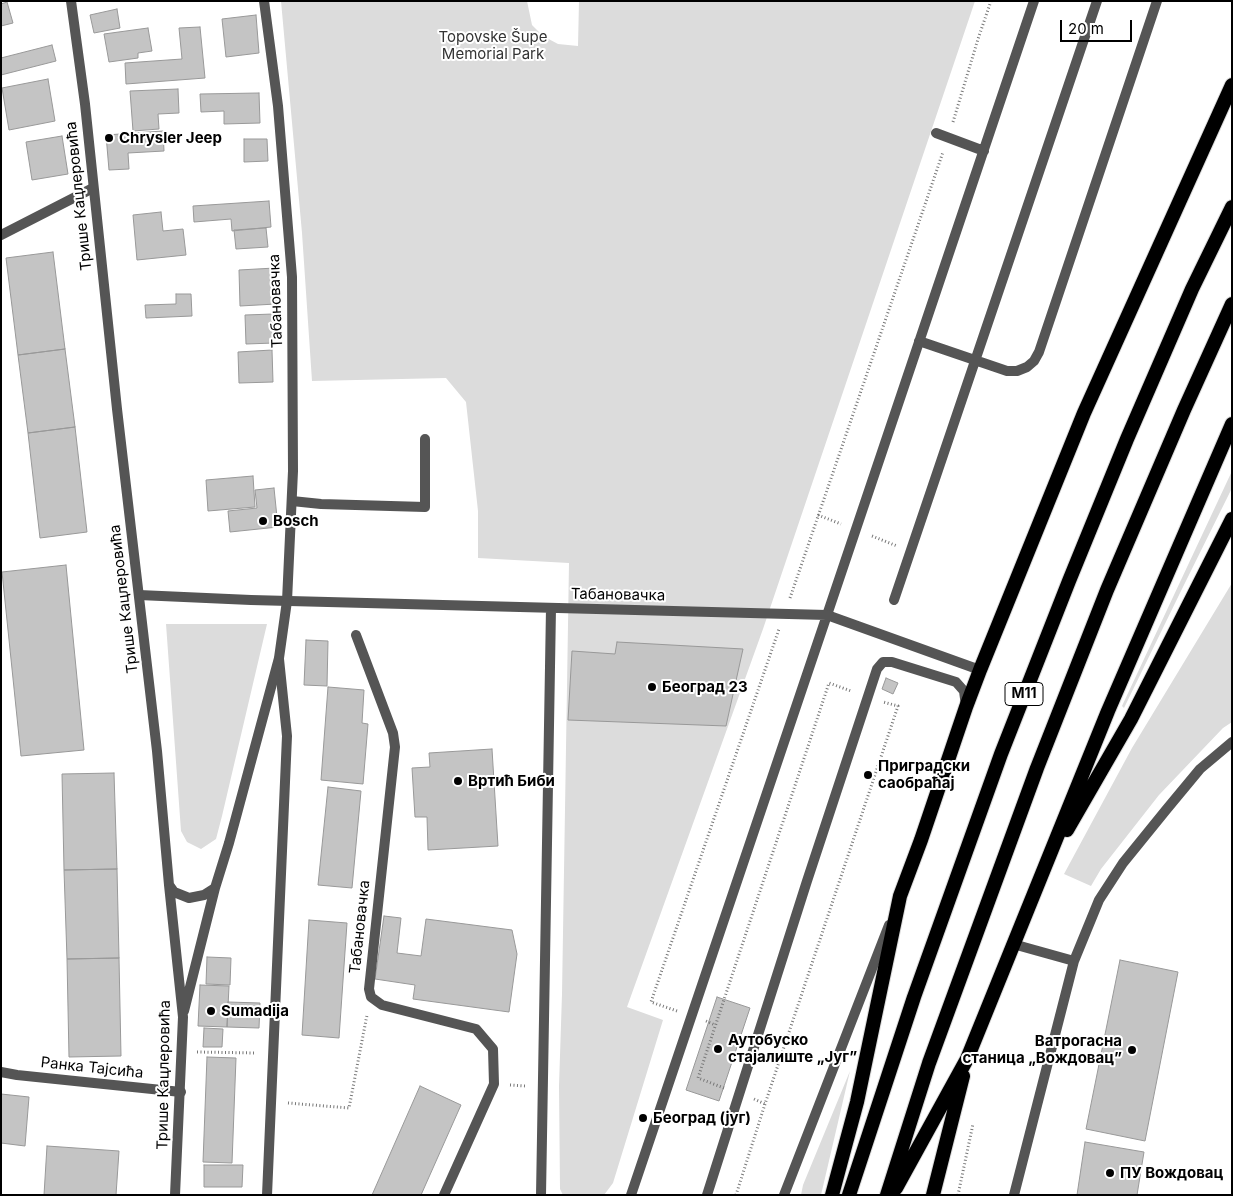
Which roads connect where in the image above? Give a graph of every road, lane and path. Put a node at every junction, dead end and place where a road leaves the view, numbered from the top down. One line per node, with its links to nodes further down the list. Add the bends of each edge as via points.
1 (71, 1): 11 (street, Трише Кацлеровића)
2 (264, 1): 19 (street, Табановачка, via 278,106 292,276)
3 (991, 1): 9 (path)
4 (1034, 1): 10 (street)
5 (1097, 1): 16 (street)
6 (1156, 2): 16 (street, via 1039,352 1034,361 1017,371 1007,371)
7 (1232, 85): 29 (highway, via 1084,413)
8 (936, 133): 9 (street)
9 (948, 137): 10 (street); 25 (path)
10 (984, 151): 15 (street)
11 (93, 188): 13 (street); 21 (street, Трише Кацлеровића)
12 (1232, 207): 60 (highway, M11, via 1192,289 1127,439 1004,745 914,997)
13 (1, 235)
14 (1232, 304): 61 (highway, M11, via 1107,590 1037,768 930,1062)
15 (919, 341): 16 (street); 26 (street)
16 (976, 360): 22 (street)
17 (1232, 424): 32 (highway, via 1108,711)
18 (425, 439): 19 (street, via 425,507)
19 (292, 501): 23 (street, Табановачка)
20 (1232, 520): 32 (highway, via 1131,720)
21 (139, 596): 23 (street); 33 (street, Трише Кацлеровића)
22 (894, 600)
23 (287, 601): 24 (street, Табановачка); 28 (street, Табановачка)
24 (551, 608): 25 (street, Табановачка); 46 (street)
25 (785, 614): 26 (street, Табановачка); 40 (path, via 651,1002)
26 (827, 615): 29 (street, Табановачка); 40 (street)
27 (356, 635): 38 (street, Табановачка, via 393,733 395,747 369,989)
28 (279, 658): 34 (street); 54 (street, Табановачка, via 287,736)
29 (980, 670): 30 (highway)
30 (966, 707): 35 (highway); 48 (street, via 964,691 956,682 892,662 883,662 877,670)
31 (1232, 742): 37 (street, via 1200,769 1123,863 1099,900)
32 (1041, 876): 36 (highway)
33 (169, 885): 34 (street, via 174,892 188,898 204,895); 39 (street, Трише Кацлеровића)
34 (215, 888): 39 (street)
35 (900, 896): 58 (street); 59 (highway, via 857,1102)
36 (1013, 944): 37 (street); 43 (highway)
37 (1074, 962): 65 (street)
38 (371, 997): 45 (street, via 382,1005 476,1029 493,1049); 50 (path, via 349,1108)
39 (183, 1016): 47 (street, Трише Кацлеровића)
40 (692, 1016): 48 (path, via 715,1025 698,1078); 56 (street)
41 (211, 1052): 42 (path)
42 (242, 1053)
43 (967, 1059): 62 (highway); 63 (highway)
44 (1, 1072): 47 (street, Ранка Тајсића)
45 (494, 1084): 46 (path); 55 (street)
46 (543, 1087): 52 (street)
47 (180, 1092): 53 (street, Трише Кацлеровића)
48 (738, 1093): 49 (path); 57 (street)
49 (765, 1104)
50 (306, 1105)
51 (974, 1119): 64 (path)
52 (542, 1193)
53 (176, 1195)
54 (267, 1195)
55 (444, 1195)
56 (631, 1195)
57 (707, 1195)
58 (784, 1195)
59 (832, 1195)
60 (850, 1195)
61 (887, 1195)
62 (892, 1195)
63 (934, 1195)
64 (958, 1195)
65 (1014, 1195)

